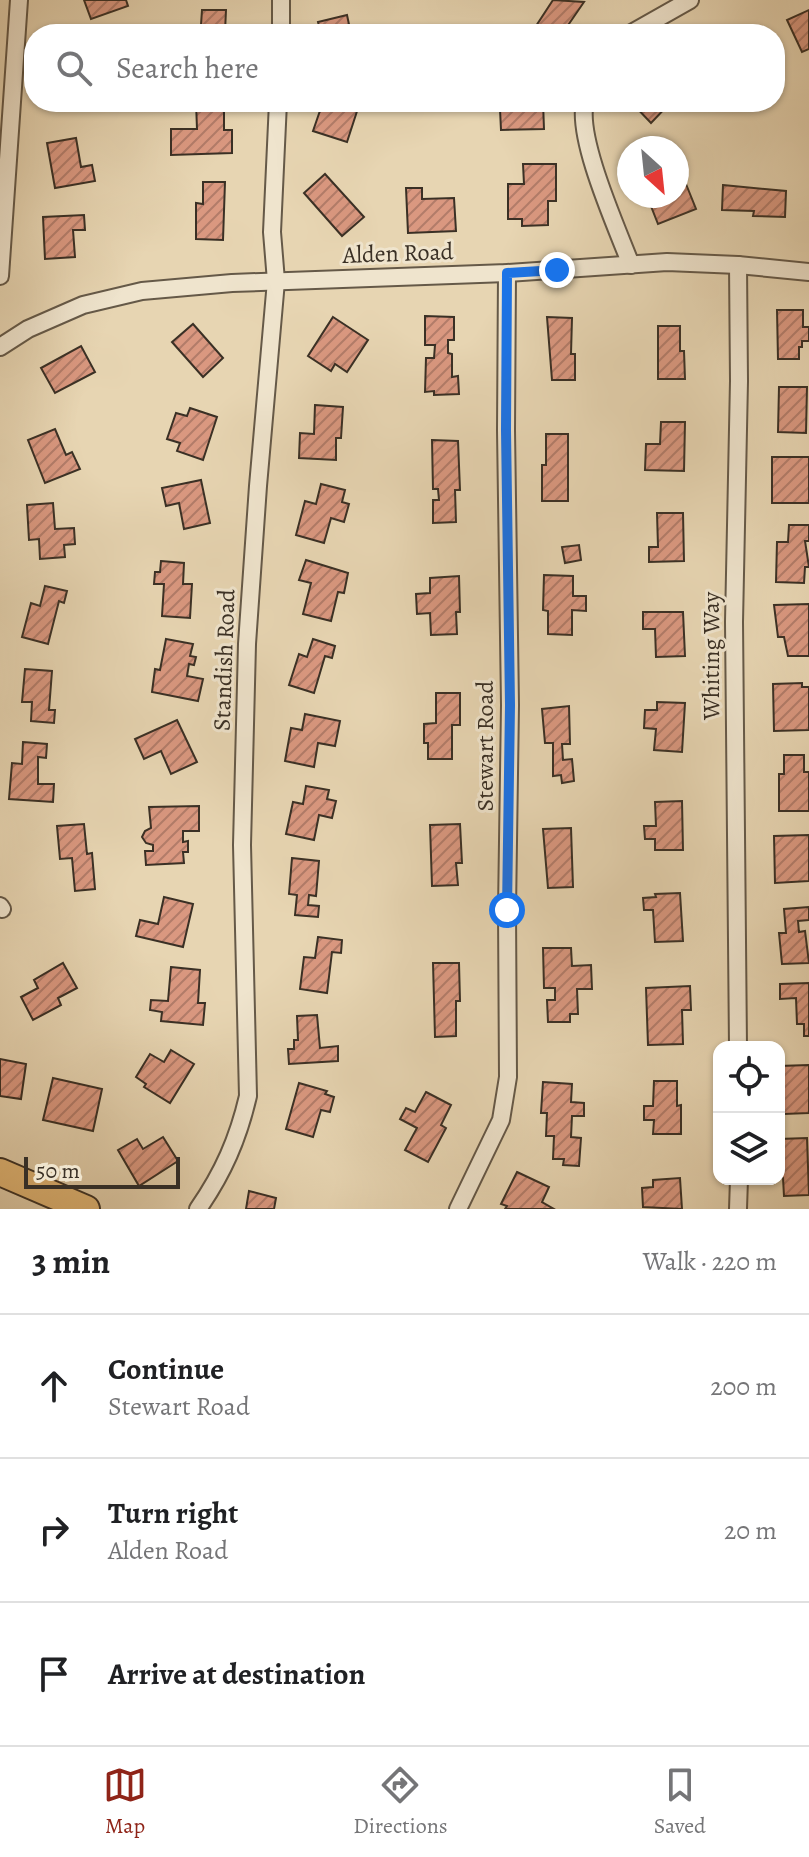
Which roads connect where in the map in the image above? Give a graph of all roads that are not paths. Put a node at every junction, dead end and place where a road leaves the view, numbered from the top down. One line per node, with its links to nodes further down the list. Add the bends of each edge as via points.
1 (19, 0): 12 (street)
2 (281, 0): 4 (street)
3 (690, 0): 5 (street)
4 (281, 24)
5 (648, 24)
6 (278, 112): 13 (street, Standish Road, via 272,232)
7 (583, 112): 8 (street, via 589,149)
8 (631, 265): 9 (street, Alden Road); 11 (street, Alden Road)
9 (738, 265): 10 (street, Alden Road); 15 (street, Whiting Way)
10 (809, 272)
11 (507, 273): 13 (street, Alden Road); 20 (street, Stewart Road, via 508,1077 501,1120)
12 (0, 276)
13 (276, 281): 14 (street, Alden Road, via 142,291 83,305); 19 (street, Standish Road, via 247,644 242,845 248,1096 220,1177)
14 (0, 347)
15 (738, 1041)
16 (0, 1172): 18 (main road)
17 (739, 1185): 21 (street)
18 (86, 1209)
19 (198, 1209)
20 (458, 1209)
21 (738, 1209)

